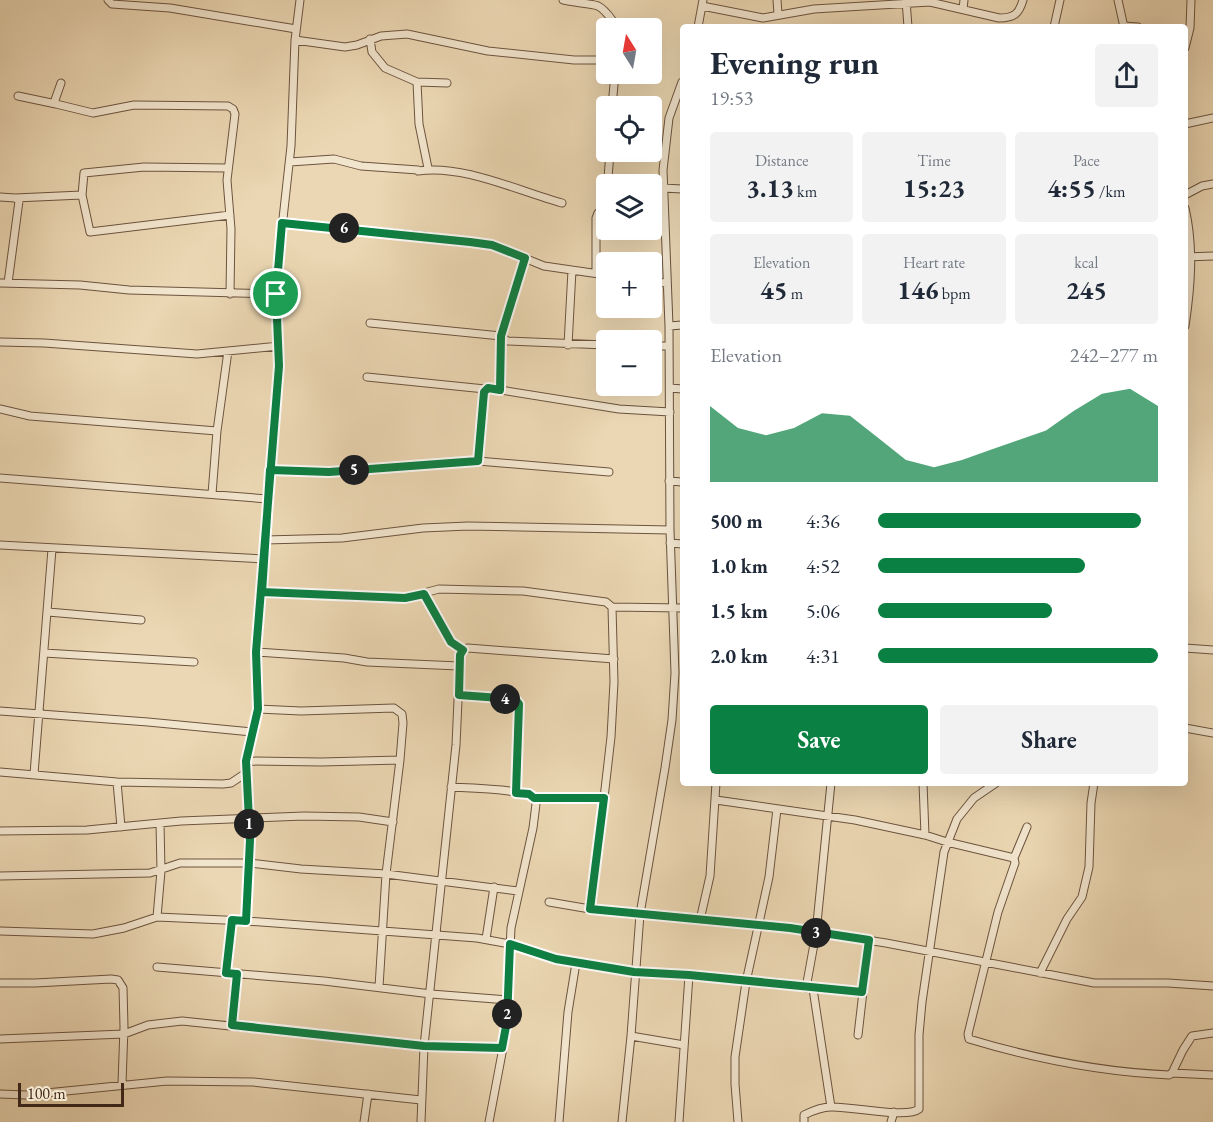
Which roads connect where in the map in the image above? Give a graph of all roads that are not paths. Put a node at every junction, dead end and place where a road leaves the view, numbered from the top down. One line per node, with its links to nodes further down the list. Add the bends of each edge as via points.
1 (108, 0): 20 (street, via 112,4)
2 (300, 0): 20 (street)
3 (563, 0): 15 (street, via 597,5)
4 (777, 0): 14 (street)
5 (964, 0): 13 (street)
6 (1023, 0): 13 (street, via 1016,15 1010,18)
7 (1060, 0): 18 (street)
8 (1118, 0): 19 (street)
9 (1191, 0): 21 (street)
10 (906, 2): 12 (street); 13 (street); 17 (street)
11 (703, 3): 14 (street, via 763,18); 16 (street)
12 (838, 4): 14 (street)
13 (963, 9)
14 (778, 14)
15 (610, 18)
16 (699, 24)
17 (908, 24)
18 (1055, 24)
19 (1124, 24)
20 (296, 29): 23 (street)
21 (1188, 29)
22 (370, 39): 23 (street, via 345,47); 24 (street, via 407,34 488,51); 25 (street, via 372,52 385,68)
23 (295, 40): 33 (street)
24 (596, 60)
25 (417, 82): 27 (street); 35 (street, via 419,124)
26 (61, 83): 30 (street)
27 (447, 83)
28 (680, 88): 37 (street, via 665,135)
29 (18, 96): 30 (street)
30 (56, 104): 34 (street, via 93,113 134,105 228,106 234,114)
31 (1213, 118): 32 (street)
32 (1188, 123)
33 (290, 162): 35 (street, via 334,159 360,166); 46 (street)
34 (228, 168): 40 (street, via 144,167 84,173); 44 (street)
35 (428, 168): 43 (street, via 471,175)
36 (1213, 184): 39 (street)
37 (663, 188): 38 (street); 45 (street)
38 (680, 189)
39 (1188, 193)
40 (82, 195): 42 (street); 44 (street, via 90,232)
41 (0, 197): 42 (street)
42 (15, 198): 54 (street, via 19,201)
43 (562, 203)
44 (230, 214): 57 (street)
45 (664, 219): 56 (street)
46 (282, 223): 50 (street, via 492,245); 58 (street)
47 (1188, 224): 49 (street)
48 (1213, 256): 49 (street)
49 (1189, 257): 53 (street)
50 (525, 258): 51 (street, via 544,266); 62 (street)
51 (572, 270): 52 (street); 64 (street)
52 (596, 273)
53 (1188, 274)
54 (4, 283): 57 (street)
55 (662, 283): 56 (street)
56 (667, 283): 61 (street)
57 (230, 294): 58 (street)
58 (276, 294): 66 (street)
59 (370, 323): 62 (street)
60 (680, 325): 61 (street)
61 (669, 326): 71 (street)
62 (501, 336): 64 (street, via 507,341); 74 (street)
63 (0, 342): 69 (street, via 197,354)
64 (568, 345): 65 (street)
65 (596, 345)
66 (279, 346): 69 (street); 79 (street)
67 (662, 346): 68 (street)
68 (666, 346)
69 (228, 351): 77 (street)
70 (367, 377): 73 (street)
71 (670, 388): 72 (street); 76 (street)
72 (680, 389)
73 (485, 390): 74 (street); 78 (street)
74 (500, 390): 76 (street, via 619,409)
75 (0, 409): 77 (street, via 30,416)
76 (670, 412): 82 (street)
77 (217, 431): 84 (street)
78 (478, 461): 79 (street, via 329,472); 80 (street)
79 (270, 470): 85 (street)
80 (609, 472)
81 (0, 478): 84 (street)
82 (669, 481): 83 (street); 86 (street)
83 (680, 482)
84 (212, 494): 85 (street)
85 (268, 499): 87 (street)
86 (670, 530): 87 (street, via 468,526 342,538); 88 (street)
87 (265, 540): 92 (street)
88 (670, 543): 89 (street); 97 (street)
89 (680, 544)
90 (0, 545): 91 (street)
91 (52, 549): 92 (street); 98 (street)
92 (264, 560): 93 (street)
93 (262, 592): 94 (street, via 405,598); 104 (street)
94 (424, 594): 95 (street, via 439,589 523,591 606,602); 101 (street, via 451,642)
95 (612, 607): 97 (street); 105 (street)
96 (680, 608): 97 (street)
97 (673, 609): 108 (street)
98 (48, 612): 99 (street); 103 (street)
99 (141, 620)
100 (1188, 648): 102 (street)
101 (463, 650): 105 (street); 107 (street)
102 (1213, 650)
103 (44, 652): 106 (street); 112 (street)
104 (256, 652): 107 (street); 110 (street)
105 (614, 658): 130 (street)
106 (194, 662)
107 (459, 666): 109 (street)
108 (679, 673): 152 (street)
109 (459, 695): 127 (street); 128 (street, via 515,699 519,704)
110 (258, 709): 114 (street); 116 (street, via 394,708 402,714 404,723)
111 (0, 711): 112 (street)
112 (39, 714): 114 (street); 120 (street)
113 (1188, 729): 115 (street)
114 (252, 732): 117 (street)
115 (1213, 733)
116 (400, 760): 117 (street); 135 (street)
117 (246, 761): 119 (street)
118 (0, 772): 120 (street)
119 (246, 773): 121 (street, via 223,784); 134 (street)
120 (34, 774): 121 (street)
121 (117, 782): 137 (street)
122 (716, 786): 131 (street)
123 (831, 786): 133 (street)
124 (923, 786): 140 (street)
125 (992, 786): 141 (street, via 974,798 957,819)
126 (1093, 786): 172 (street, via 1089,867 1082,897)
127 (450, 787): 128 (street); 147 (street)
128 (516, 793): 129 (street)
129 (534, 798): 130 (street); 149 (street, via 533,828)
130 (604, 798): 151 (street)
131 (716, 800): 132 (street); 155 (street, via 710,876)
132 (777, 810): 133 (street); 157 (street, via 769,877)
133 (829, 816): 140 (street); 160 (street)
134 (249, 819): 135 (street, via 333,815); 136 (street); 143 (street)
135 (393, 822): 145 (street)
136 (160, 824): 137 (street); 144 (street)
137 (121, 827): 139 (street)
138 (1027, 827): 142 (street)
139 (0, 831)
140 (924, 835): 141 (street)
141 (946, 842): 142 (street); 165 (street)
142 (1014, 858): 167 (street)
143 (249, 863): 144 (street, via 180,863); 145 (street); 156 (street)
144 (160, 871): 146 (street); 153 (street)
145 (386, 874): 147 (street); 159 (street)
146 (0, 876)
147 (441, 880): 148 (street); 161 (street)
148 (494, 887): 149 (street); 162 (street)
149 (518, 891): 164 (street)
150 (549, 902): 151 (street)
151 (590, 909): 152 (street)
152 (640, 914): 155 (street); 169 (street)
153 (157, 917): 154 (street); 158 (street, via 93,934)
154 (232, 920): 156 (street); 170 (street)
155 (700, 920): 157 (street)
156 (246, 921): 159 (street)
157 (758, 925): 160 (street); 174 (street)
158 (0, 931)
159 (384, 932): 161 (street); 177 (street)
160 (816, 933): 163 (street); 178 (street)
161 (437, 936): 162 (street); 180 (street)
162 (486, 939): 164 (street)
163 (869, 940): 165 (street); 179 (street)
164 (510, 944): 166 (street); 181 (street)
165 (930, 953): 167 (street); 198 (street, via 919,1035 919,1109)
166 (576, 963): 169 (street); 202 (street)
167 (986, 963): 172 (street); 191 (street, via 969,1039 1031,1057 1087,1067)
168 (157, 967): 170 (street)
169 (634, 972): 173 (street); 186 (street)
170 (226, 973): 171 (street)
171 (237, 974): 177 (street); 182 (street)
172 (1040, 974): 176 (street, via 1094,983)
173 (689, 975): 174 (street); 189 (street)
174 (746, 982): 178 (street); 205 (street, via 735,1057)
175 (0, 983): 184 (street, via 118,980 123,988)
176 (1213, 986)
177 (380, 987): 180 (street)
178 (809, 988): 179 (street); 197 (street)
179 (862, 992): 185 (street)
180 (431, 994): 181 (street); 188 (street)
181 (508, 1000): 190 (street)
182 (232, 1025): 184 (street, via 163,1022); 188 (street)
183 (1213, 1033): 191 (street, via 1192,1036)
184 (124, 1034): 187 (street); 193 (street)
185 (858, 1035)
186 (631, 1036): 189 (street); 203 (street)
187 (0, 1039)
188 (424, 1046): 190 (street); 196 (street)
189 (684, 1046): 204 (street)
190 (502, 1048): 201 (street)
191 (1172, 1073): 192 (street)
192 (1213, 1075)
193 (122, 1084): 194 (street, via 26,1095); 195 (street, via 254,1082)
194 (0, 1094)
195 (368, 1094): 196 (street); 199 (street)
196 (421, 1100): 200 (street)
197 (831, 1107): 198 (street); 206 (street, via 804,1115)
198 (894, 1112): 207 (street)
199 (364, 1122)
200 (421, 1122)
201 (489, 1122)
202 (559, 1122)
203 (622, 1122)
204 (680, 1122)
205 (738, 1122)
206 (804, 1122)
207 (891, 1122)

